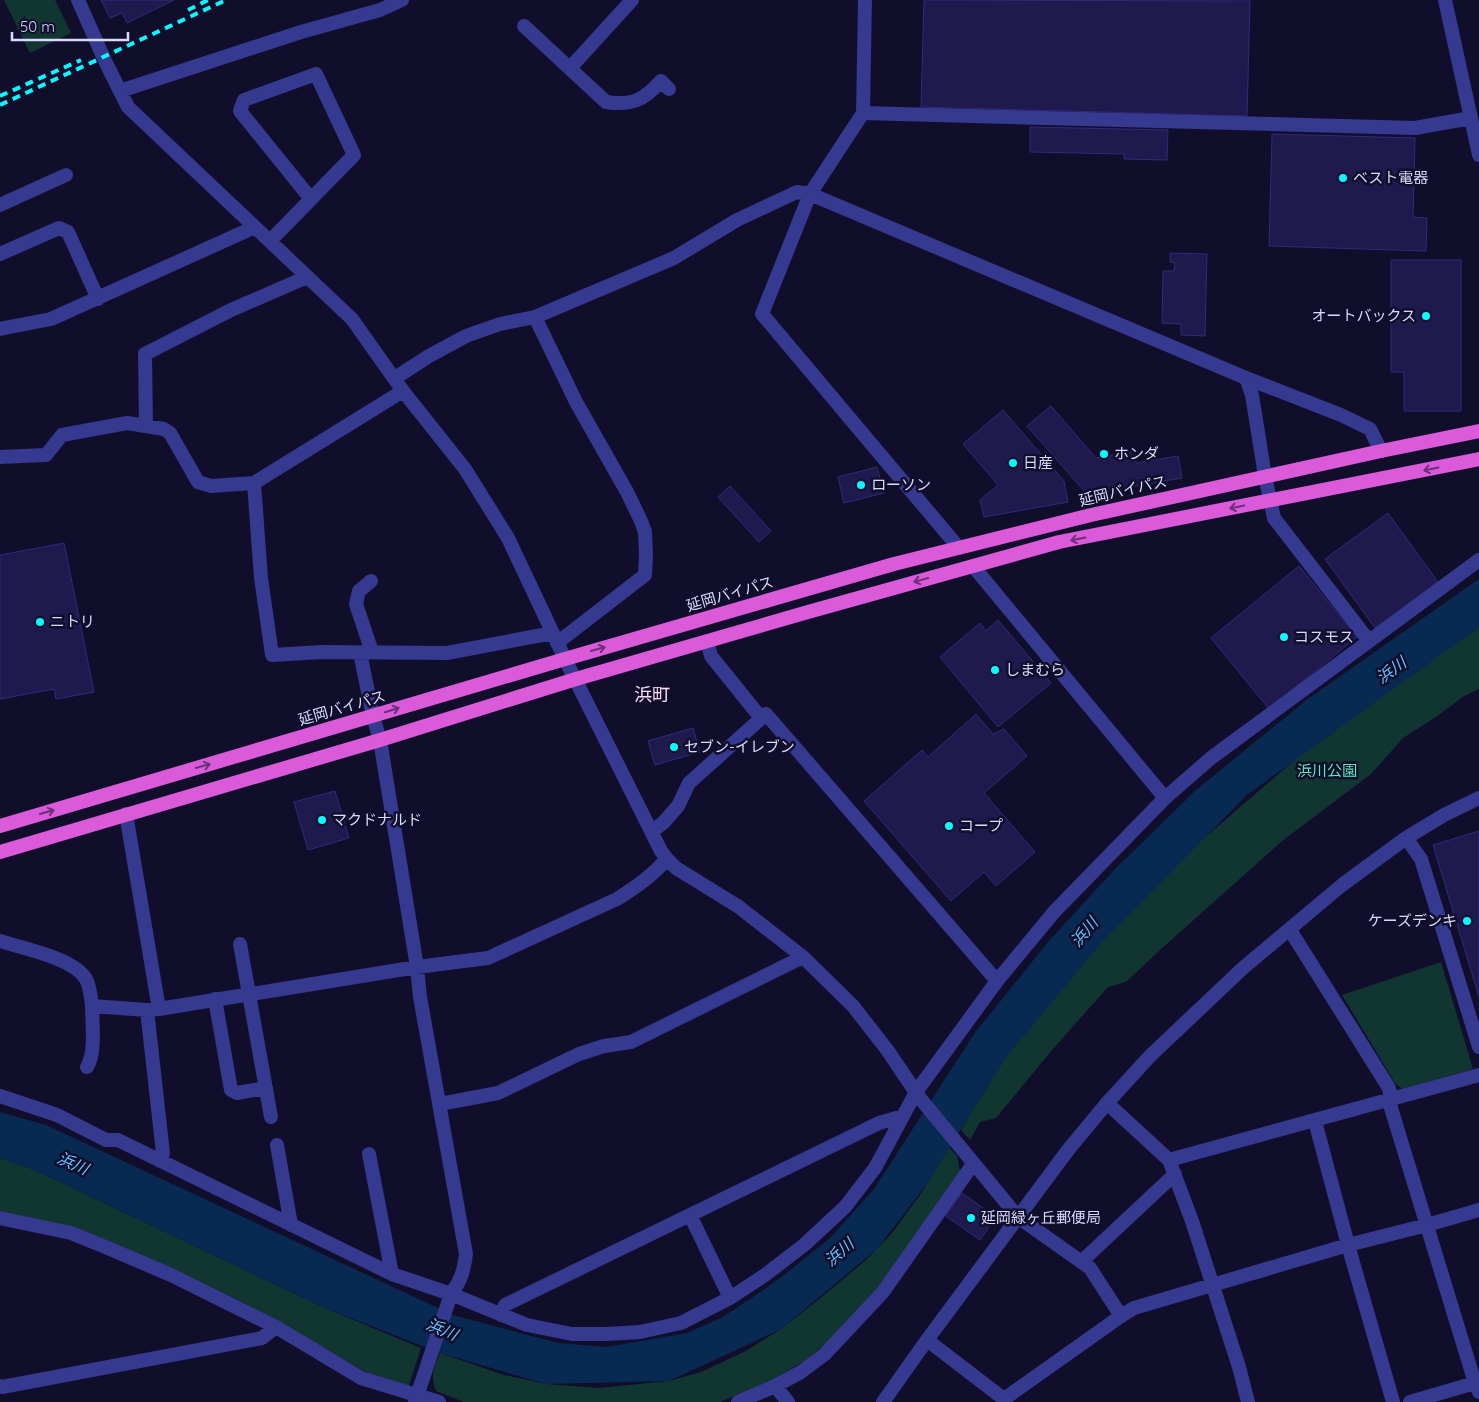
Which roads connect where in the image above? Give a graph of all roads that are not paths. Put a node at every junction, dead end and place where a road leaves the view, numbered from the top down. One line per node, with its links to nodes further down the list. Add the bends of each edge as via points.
1 (78, 0): 9 (street)
2 (402, 0): 9 (street, via 380,10)
3 (632, 0): 7 (street)
4 (865, 0): 10 (street)
5 (1445, 0): 11 (street)
6 (524, 26): 7 (street)
7 (570, 68): 8 (street, via 606,102 622,104 635,101 647,95 661,81)
8 (670, 89)
9 (120, 91): 17 (street, via 128,107)
10 (863, 113): 11 (street, via 1416,128); 14 (street)
11 (1471, 118): 12 (street)
12 (1479, 155)
13 (66, 175): 16 (street)
14 (810, 194): 22 (street, via 798,192 737,220 674,258); 25 (street); 35 (street, via 762,314)
15 (312, 199): 15 (street, via 354,155 316,74 244,100 240,111); 18 (street)
16 (0, 206)
17 (255, 227): 18 (street); 21 (street)
18 (270, 241): 20 (street)
19 (0, 254): 21 (street, via 59,228 68,232)
20 (307, 276): 24 (street, via 352,319); 27 (street, via 145,354)
21 (98, 299): 23 (street, via 51,319)
22 (535, 316): 24 (street, via 466,336); 39 (street, via 645,532 645,575)
23 (0, 329)
24 (395, 378): 26 (street)
25 (1246, 378): 29 (street, via 1370,429); 32 (street, via 1252,395)
26 (403, 391): 33 (street); 39 (street, via 465,469 508,538)
27 (146, 426): 30 (street, via 127,423 62,435 46,455); 33 (street, via 170,433 198,482 211,486)
28 (1479, 431): 29 (highway, 延岡バイパス)
29 (1381, 451): 32 (highway, 延岡バイパス)
30 (0, 457)
31 (1479, 459): 34 (highway, one-way to 34)
32 (1265, 476): 34 (street); 35 (highway, 延岡バイパス)
33 (254, 483): 42 (street, via 261,578 272,655)
34 (1270, 500): 37 (highway, one-way to 37, via 1060,542); 41 (street, via 1274,518)
35 (959, 548): 43 (highway, 延岡バイパス, one-way to 35)
36 (1479, 560): 41 (street)
37 (973, 566): 40 (highway, one-way to 40); 48 (street)
38 (371, 581): 42 (street, via 359,591 356,604)
39 (555, 638): 42 (street, via 447,653); 43 (street)
40 (707, 641): 44 (highway); 46 (street, via 711,656)
41 (1369, 641): 48 (street, via 1211,758)
42 (366, 652): 45 (street)
43 (565, 658): 44 (street); 45 (highway, 延岡バイパス, one-way to 43)
44 (576, 679): 47 (highway); 52 (street)
45 (372, 716): 47 (street); 51 (highway, 延岡バイパス, one-way to 45)
46 (761, 718): 52 (street, via 689,783 678,806); 61 (street, via 766,714)
47 (380, 740): 50 (highway); 60 (street)
48 (1164, 798): 61 (street, via 1054,912)
49 (1479, 798): 53 (street)
50 (126, 814): 54 (highway); 65 (street)
51 (0, 826)
52 (652, 831): 55 (street)
53 (1406, 838): 56 (street, via 1342,885); 66 (street, via 1421,859)
54 (0, 852)
55 (666, 859): 59 (street, via 739,907); 60 (street, via 654,873 617,898 488,958)
56 (1290, 930): 72 (street); 73 (street, via 1189,1018)
57 (0, 941): 64 (street, via 75,968 86,979)
58 (240, 944): 62 (street)
59 (804, 957): 70 (street, via 853,1006); 74 (street, via 631,1042 579,1054 498,1093)
60 (417, 967): 62 (street); 74 (street)
61 (997, 981): 70 (street)
62 (249, 994): 63 (street); 69 (street)
63 (215, 999): 65 (street); 69 (street, via 231,1090 237,1093)
64 (92, 1006): 65 (street); 67 (street, via 92,1040)
65 (153, 1009): 81 (street, via 163,1153)
66 (1479, 1046)
67 (87, 1067)
68 (1479, 1074): 72 (street)
69 (266, 1088): 76 (street)
70 (917, 1094): 75 (street); 82 (street)
71 (0, 1096): 81 (street, via 57,1115 106,1140 118,1140)
72 (1392, 1099): 77 (street); 89 (street, via 1391,1108)
73 (1107, 1103): 80 (street); 86 (street)
74 (440, 1104): 94 (street, via 466,1254 459,1284)
75 (903, 1116): 85 (street, via 879,1123); 95 (street, via 875,1168 845,1207 804,1245)
76 (271, 1117)
77 (1314, 1121): 80 (street); 90 (street)
78 (277, 1145): 88 (street)
79 (369, 1154): 92 (street)
80 (1169, 1160): 83 (street)
81 (160, 1161): 88 (street)
82 (973, 1164): 86 (street); 100 (street, via 883,1292 825,1354)
83 (1175, 1174): 91 (street); 93 (street)
84 (1479, 1210): 89 (street)
85 (690, 1215): 95 (street); 96 (street, via 505,1305)
86 (1018, 1217): 91 (street); 99 (street)
87 (0, 1218): 98 (street, via 71,1233 171,1274)
88 (291, 1225): 92 (street)
89 (1427, 1225): 90 (street); 102 (street)
90 (1348, 1245): 93 (street); 110 (street)
91 (1081, 1262): 97 (street, via 1090,1268)
92 (392, 1274): 94 (street)
93 (1212, 1285): 97 (street, via 1134,1308); 109 (street)
94 (451, 1294): 96 (street); 103 (street)
95 (730, 1298): 96 (street, via 681,1322 640,1332 572,1334 527,1325)
96 (501, 1315)
97 (1121, 1316): 104 (street)
98 (276, 1327): 101 (street, via 262,1338); 103 (street, via 361,1378)
99 (927, 1340): 104 (street); 108 (street)
100 (775, 1386): 106 (street); 107 (street)
101 (1, 1387)
102 (1477, 1387): 111 (street)
103 (416, 1399): 105 (street)
104 (1005, 1400)
105 (439, 1402)
106 (738, 1402)
107 (788, 1402)
108 (884, 1402)
109 (1248, 1402)
110 (1393, 1402)
111 (1410, 1402)

